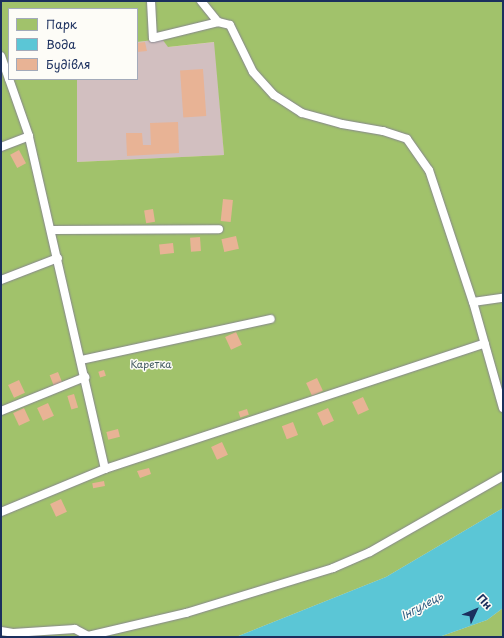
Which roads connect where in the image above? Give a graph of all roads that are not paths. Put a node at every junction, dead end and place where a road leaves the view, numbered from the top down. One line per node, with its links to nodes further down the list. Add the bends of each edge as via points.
1 (151, 1): 3 (lane, via 153,38)
2 (201, 1): 3 (lane)
3 (218, 22): 14 (lane, via 230,25 253,72 274,95 302,112 342,124 383,131 407,140 429,170)
4 (1, 56): 5 (lane)
5 (8, 76)
6 (9, 80): 7 (lane)
7 (29, 136): 8 (lane); 10 (lane)
8 (1, 147)
9 (219, 229): 10 (lane)
10 (52, 230): 11 (lane)
11 (58, 258): 12 (lane); 17 (lane)
12 (1, 280)
13 (503, 298): 14 (lane)
14 (473, 302): 16 (lane)
15 (271, 319): 17 (lane)
16 (485, 343): 19 (lane); 21 (lane)
17 (81, 360): 18 (lane)
18 (85, 377): 20 (lane); 21 (lane)
19 (503, 408)
20 (1, 411)
21 (105, 469): 23 (lane)
22 (503, 476): 24 (lane, via 370,552 333,568 223,602 88,636 75,628 13,633)
23 (1, 512)
24 (1, 631)

